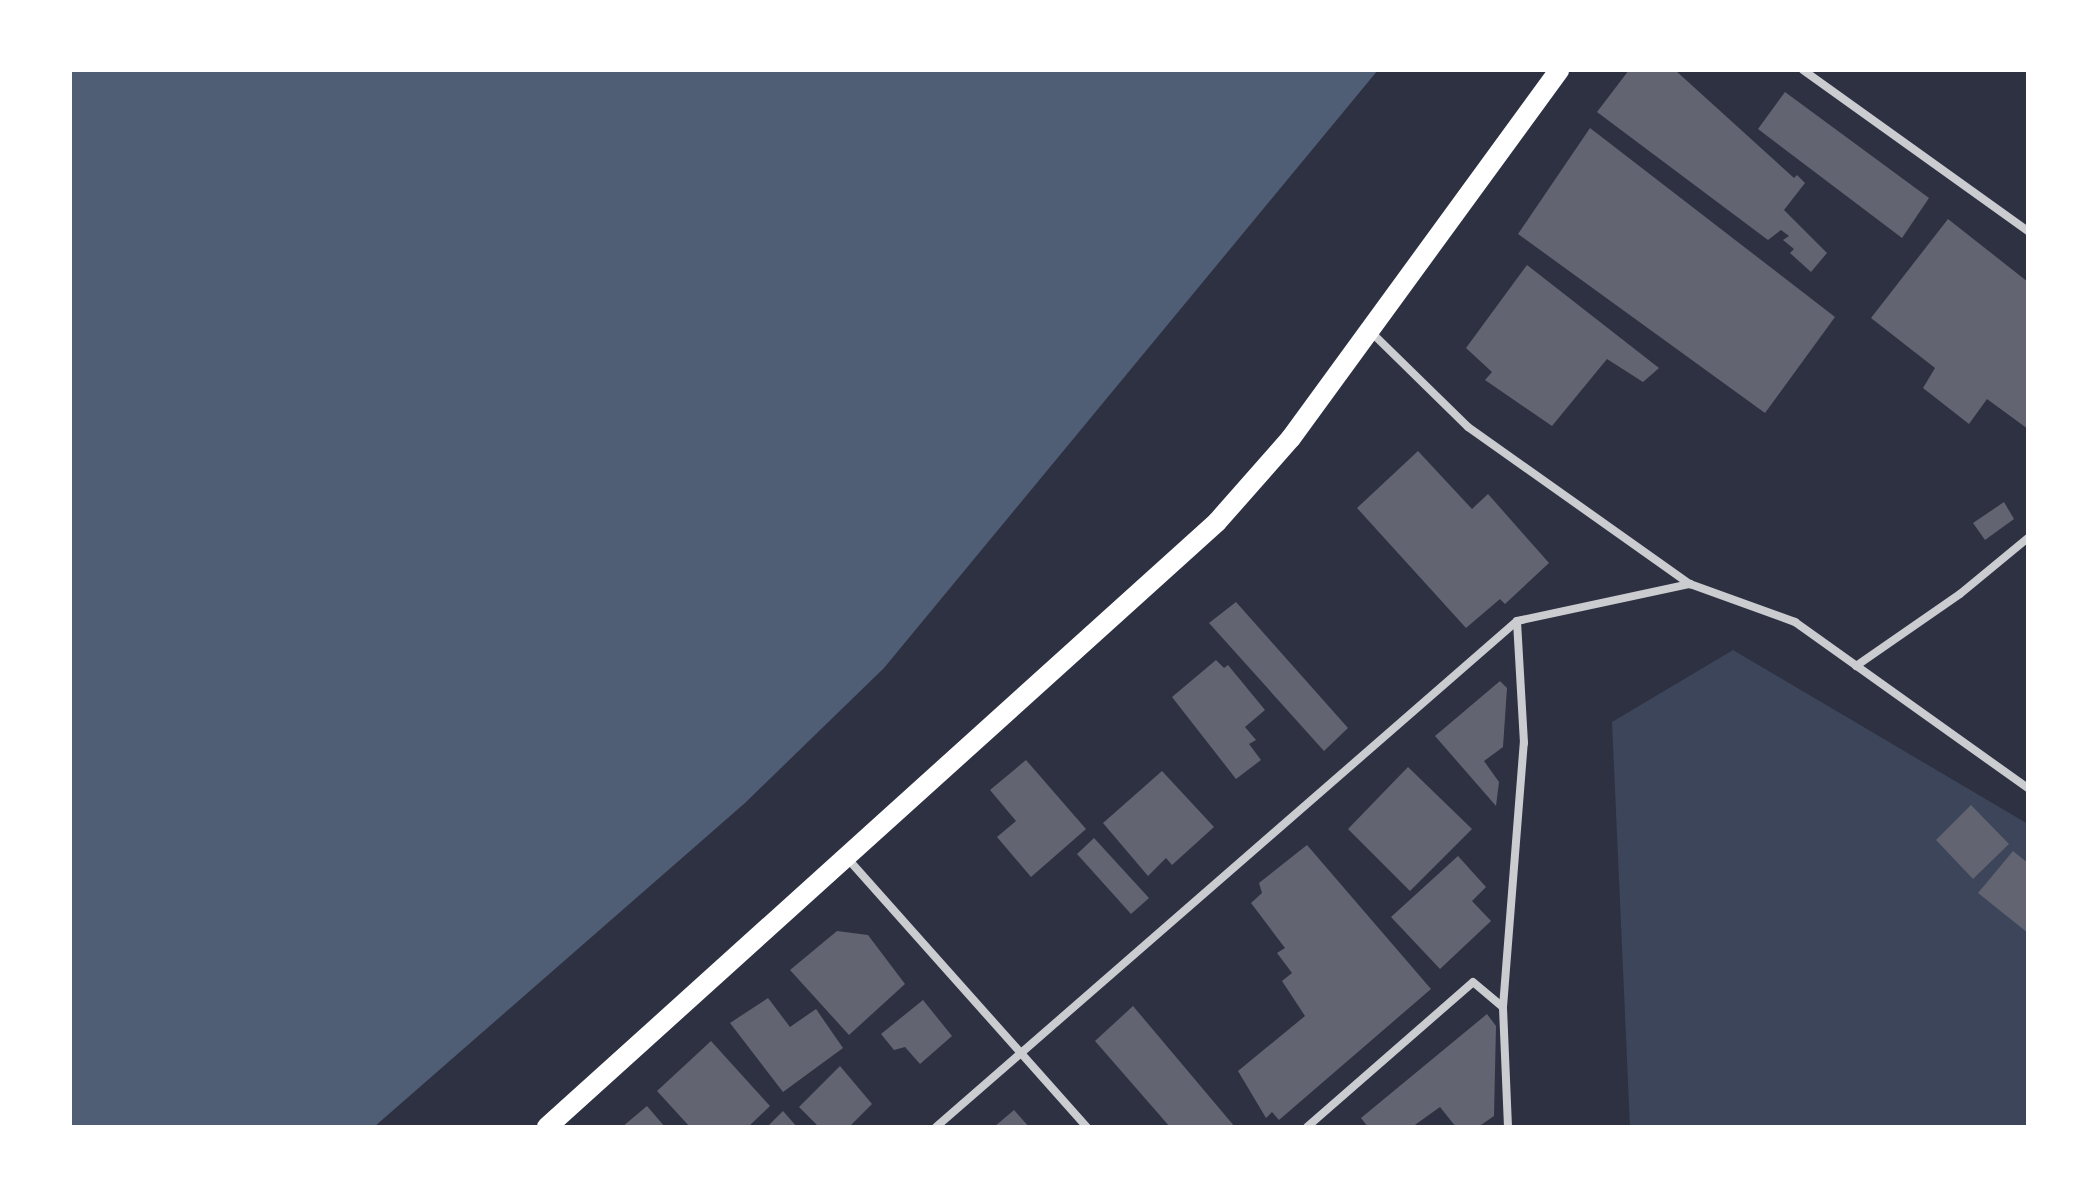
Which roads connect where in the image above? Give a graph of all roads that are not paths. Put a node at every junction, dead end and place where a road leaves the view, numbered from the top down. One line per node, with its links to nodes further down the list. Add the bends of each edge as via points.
1 (1559, 70): 4 (main road)
2 (1803, 70): 3 (street)
3 (2028, 231)
4 (1370, 331): 6 (street, via 1468,427); 10 (main road, via 1291,438 1217,522)
5 (2028, 538): 8 (street, via 1960,594)
6 (1690, 584): 7 (street); 8 (street, via 1795,622)
7 (1517, 621): 11 (street, via 1524,743); 12 (street)
8 (1856, 666): 9 (street)
9 (2028, 788)
10 (848, 859): 12 (street); 13 (main road)
11 (1503, 1007): 16 (street, via 1473,982); 17 (street)
12 (1021, 1052): 14 (street); 15 (street)
13 (547, 1127)
14 (936, 1127)
15 (1087, 1127)
16 (1307, 1127)
17 (1508, 1127)

